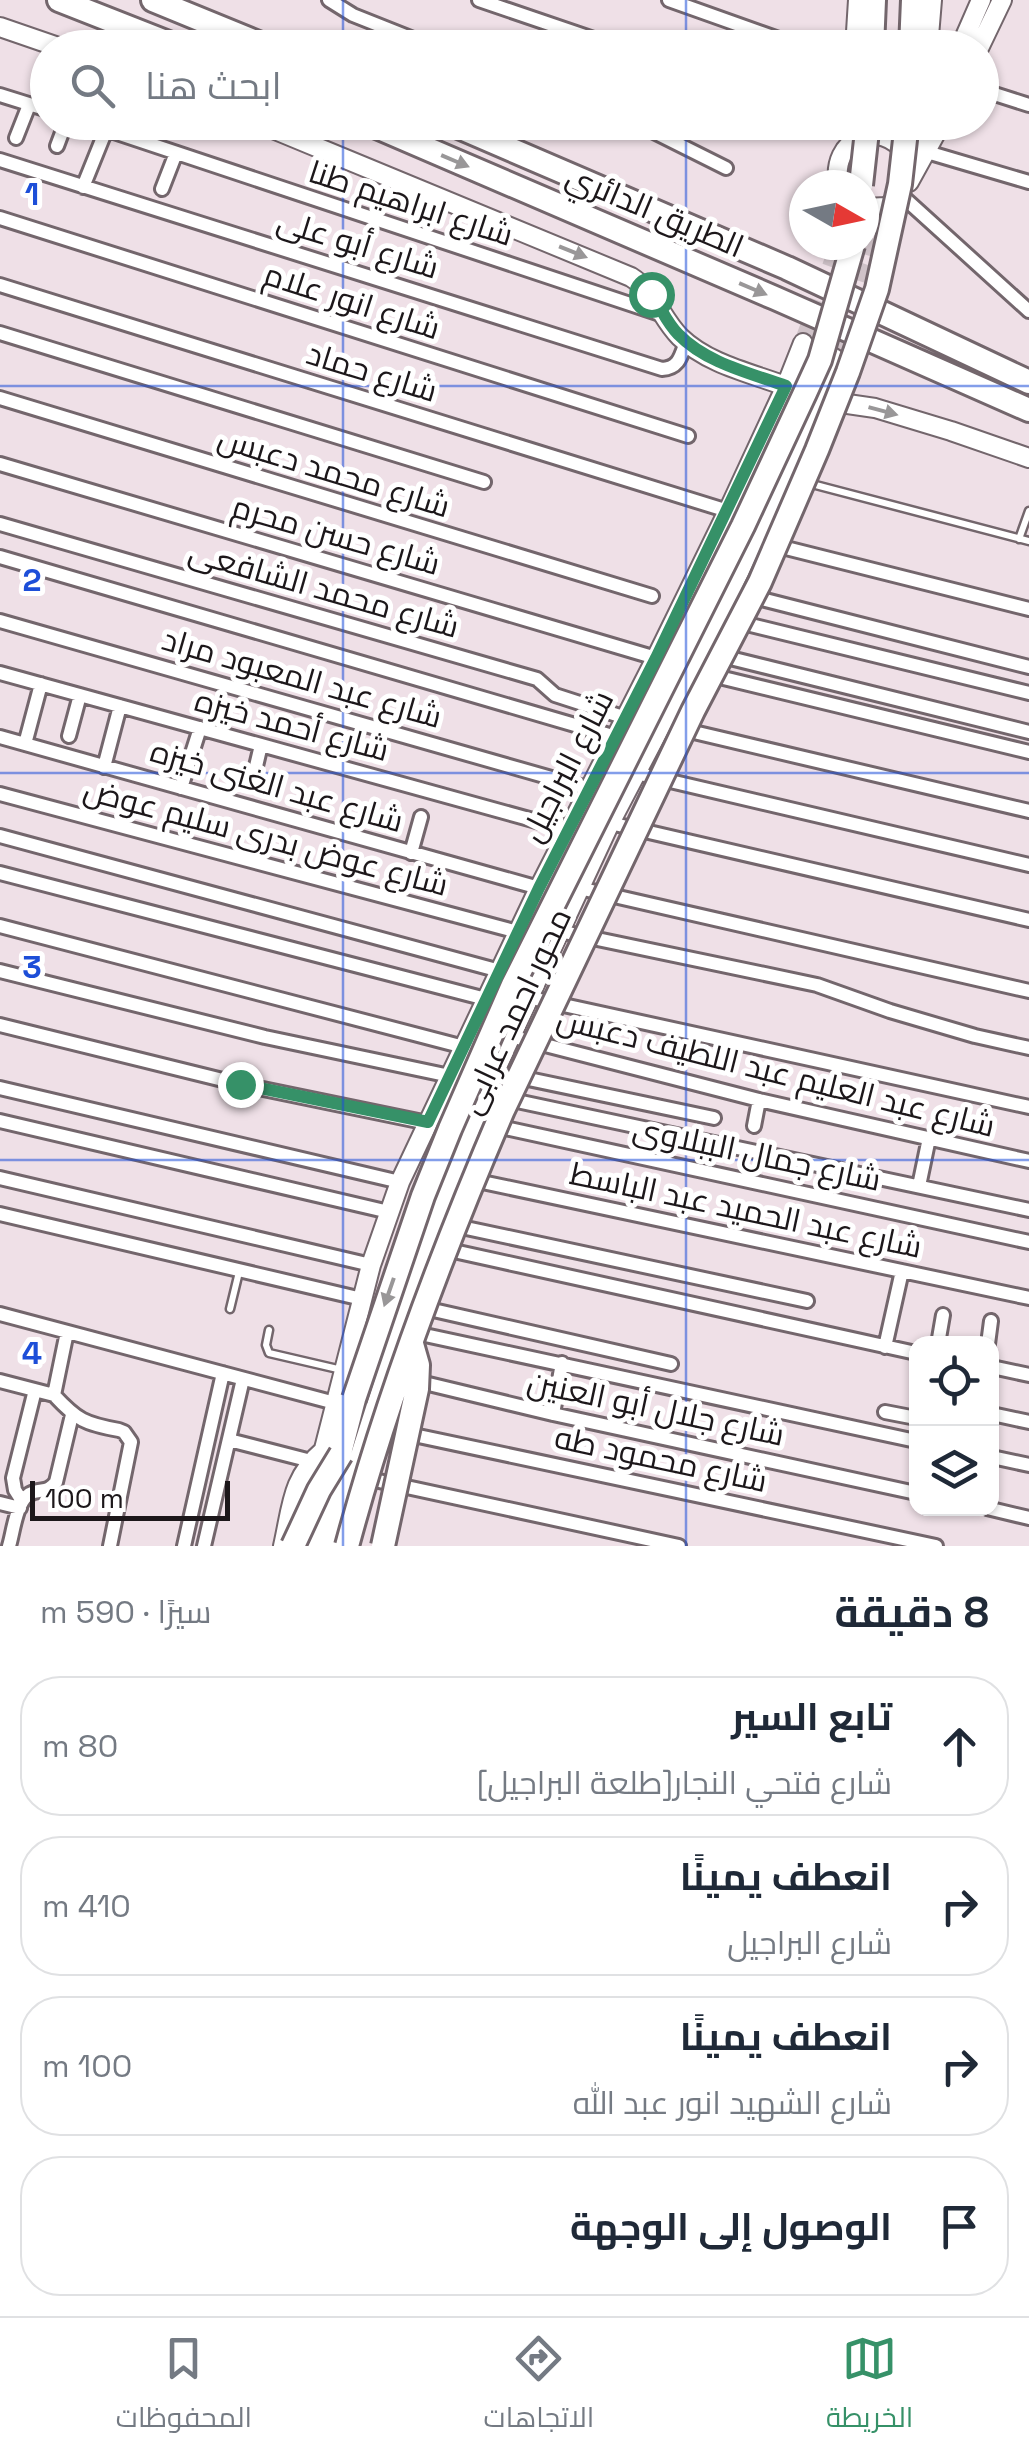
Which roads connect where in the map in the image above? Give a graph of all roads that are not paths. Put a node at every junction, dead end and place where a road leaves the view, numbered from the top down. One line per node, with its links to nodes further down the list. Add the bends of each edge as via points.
1 (59, 0): 13 (highway)
2 (153, 0): 14 (highway)
3 (329, 0): 15 (street)
4 (479, 0): 16 (street)
5 (669, 0): 17 (street)
6 (858, 0): 18 (street)
7 (874, 0): 19 (highway)
8 (913, 0): 20 (highway)
9 (932, 0): 21 (street)
10 (981, 0): 22 (street)
11 (1002, 0): 23 (street)
12 (0, 27): 24 (street)
13 (135, 30)
14 (227, 30)
15 (391, 30)
16 (567, 30)
17 (753, 30)
18 (856, 30)
19 (873, 30)
20 (923, 30)
21 (929, 30)
22 (968, 30)
23 (987, 30)
24 (30, 37)
25 (0, 95): 27 (street)
26 (999, 95): 28 (street)
27 (30, 104): 29 (street)
28 (1029, 105)
29 (16, 138)
30 (59, 140): 45 (street)
31 (102, 140): 55 (street)
32 (136, 140): 48 (street, شارع ابراهيم طنا)
33 (300, 140): 65 (street, one-way to 65, via 631,276)
34 (407, 140): 74 (highway, الطريق الدائري, one-way to 74)
35 (489, 140): 70 (highway, الطريق الدائري, via 787,268)
36 (670, 140): 51 (street)
37 (843, 140): 49 (street)
38 (858, 140): 49 (street)
39 (866, 140): 53 (highway, bridge)
40 (889, 140): 46 (street)
41 (905, 140): 177 (highway, محور احمد عرابى, bridge, via 877,289 823,435 760,582 502,1110)
42 (906, 140): 46 (street)
43 (912, 140): 46 (street)
44 (933, 140): 47 (street)
45 (57, 146)
46 (904, 152): 57 (street, via 911,174)
47 (927, 152): 54 (street); 57 (street)
48 (176, 153): 56 (street); 65 (street, شارع ابراهيم طنا)
49 (840, 156): 52 (street)
50 (0, 160): 55 (street, شارع أبو على)
51 (726, 168)
52 (837, 170)
53 (863, 170)
54 (1029, 182)
55 (83, 187): 67 (street, شارع أبو على, via 662,368 677,363)
56 (162, 189)
57 (906, 189): 59 (street); 64 (street)
58 (879, 208): 59 (street)
59 (886, 208): 61 (street)
60 (0, 218): 75 (street, شارع انور علام)
61 (879, 227)
62 (849, 260): 203 (highway, محور احمد عرابى, one-way to 203, bridge, via 820,360 450,1129 354,1399)
63 (0, 286): 80 (street, شارع حماد)
64 (1029, 311)
65 (663, 315): 67 (street)
66 (0, 333): 79 (street)
67 (686, 342): 71 (street)
68 (804, 343): 71 (street, شارع البراجيل)
69 (834, 358): 73 (street, شارع البراجيل)
70 (1029, 382)
71 (786, 386): 73 (street); 80 (street, شارع البراجيل)
72 (0, 398): 88 (street, شارع محمد دعبس)
73 (817, 399): 76 (street, one-way to 76, via 875,408); 78 (street, شارع البراجيل)
74 (1029, 410)
75 (688, 436)
76 (1029, 458)
77 (0, 464): 93 (street, شارع حسن محرم)
78 (784, 477): 83 (lane); 84 (street, شارع البراجيل)
79 (484, 482)
80 (728, 511): 93 (street, شارع البراجيل)
81 (1029, 511): 83 (lane)
82 (0, 524): 101 (street, شارع محمد الشافعى, via 538,680 554,695)
83 (1020, 538): 85 (lane)
84 (754, 540): 87 (street, شارع البراجيل); 89 (street)
85 (1029, 541)
86 (0, 557): 106 (street)
87 (730, 591): 90 (street, شارع البراجيل); 94 (street)
88 (652, 596)
89 (1029, 609)
90 (718, 617): 92 (street, شارع البراجيل); 98 (street)
91 (0, 620): 115 (street, شارع عبد المعبود مراد)
92 (701, 650): 95 (street, شارع البراجيل); 104 (street)
93 (656, 658): 101 (street, شارع البراجيل)
94 (1029, 668)
95 (691, 670): 102 (street, شارع البراجيل); 110 (street)
96 (0, 673): 97 (street, شارع أحمد خيزه)
97 (41, 684): 99 (street, شارع أحمد خيزه); 108 (street)
98 (1029, 693)
99 (80, 695): 100 (street, شارع أحمد خيزه); 105 (street)
100 (120, 706): 103 (street, شارع أحمد خيزه); 111 (street)
101 (626, 718): 106 (street, شارع البراجيل)
102 (662, 725): 112 (street, شارع البراجيل); 117 (street)
103 (200, 728): 109 (street, شارع أحمد خيزه); 114 (street)
104 (1029, 732)
105 (69, 736)
106 (616, 736): 115 (street, شارع البراجيل)
107 (0, 737): 108 (street, شارع عبد الغنى خيزه)
108 (25, 744): 111 (street, شارع عبد الغنى خيزه)
109 (261, 745): 113 (street); 120 (street, شارع أحمد خيزه)
110 (1029, 752)
111 (104, 766): 114 (street, شارع عبد الغنى خيزه)
112 (636, 773): 119 (street, شارع البراجيل); 123 (street)
113 (253, 778)
114 (181, 788): 122 (street, شارع عبد الغنى خيزه)
115 (590, 789): 120 (street, شارع البراجيل)
116 (0, 794): 130 (street, شارع عوض بدرى سليم عوض)
117 (1029, 811)
118 (421, 818): 122 (street)
119 (610, 823): 126 (street, شارع البراجيل); 127 (street)
120 (569, 830): 125 (street, شارع البراجيل)
121 (0, 836): 132 (street)
122 (411, 853): 125 (street, شارع عبد الغنى خيزه)
123 (1029, 865)
124 (0, 873): 135 (street)
125 (539, 888): 130 (street, شارع البراجيل)
126 (579, 888): 129 (street, شارع البراجيل); 133 (street)
127 (1029, 920)
128 (0, 926): 138 (street)
129 (559, 931): 134 (street, شارع البراجيل); 139 (street, via 817,985)
130 (518, 932): 132 (street, شارع البراجيل)
131 (0, 971): 141 (street)
132 (500, 971): 135 (street, شارع البراجيل)
133 (1029, 991)
134 (527, 997): 137 (street, شارع البراجيل); 145 (street)
135 (486, 1000): 138 (street, شارع البراجيل)
136 (0, 1025): 149 (street)
137 (510, 1036): 140 (street, شارع البراجيل); 144 (street, شارع عبد العليم عبد اللطيف دعبس)
138 (464, 1048): 141 (street, شارع البراجيل)
139 (1029, 1048)
140 (495, 1072): 143 (street, شارع البراجيل); 146 (street)
141 (449, 1080): 143 (street); 149 (street, شارع البراجيل)
142 (0, 1088): 155 (street)
143 (484, 1094): 148 (street, شارع البراجيل); 156 (street)
144 (759, 1100): 150 (street); 151 (street, شارع عبد العليم عبد اللطيف دعبس)
145 (1029, 1107)
146 (714, 1118)
147 (0, 1121): 158 (street)
148 (473, 1121): 153 (street, شارع البراجيل); 162 (street, شارع جمال الببلاوى)
149 (428, 1122): 155 (street, شارع البراجيل)
150 (754, 1126)
151 (929, 1138): 152 (street, شارع عبد العليم عبد اللطيف دعبس); 156 (street)
152 (1029, 1161)
153 (451, 1175): 160 (street, شارع البراجيل); 166 (street, شارع عبد الحميد عبد الباسط)
154 (0, 1178): 164 (street)
155 (400, 1182): 158 (street, شارع البراجيل)
156 (919, 1186): 157 (street)
157 (1029, 1210)
158 (389, 1212): 161 (street, شارع البراجيل)
159 (0, 1214): 165 (street)
160 (434, 1221): 163 (street, شارع البراجيل); 169 (street)
161 (382, 1233): 163 (street); 164 (street, شارع البراجيل)
162 (1029, 1242)
163 (428, 1246): 170 (street, شارع البراجيل); 180 (street)
164 (371, 1265): 168 (street, شارع البراجيل)
165 (240, 1270): 168 (street); 171 (lane)
166 (902, 1271): 167 (street, شارع عبد الحميد عبد الباسط); 180 (street)
167 (1029, 1298)
168 (362, 1299): 185 (street, شارع البراجيل)
169 (807, 1301)
170 (408, 1304): 177 (street, شارع البراجيل); 183 (street)
171 (230, 1308)
172 (0, 1314): 176 (street)
173 (943, 1315): 178 (street)
174 (991, 1321): 179 (street)
175 (269, 1330): 185 (lane, via 269,1353)
176 (68, 1332): 186 (street); 192 (street)
177 (406, 1336): 182 (street); 190 (street, شارع البراجيل); 220 (highway, محور احمد عرابى, bridge); 221 (highway, bridge, via 418,1365 417,1389)
178 (939, 1336)
179 (989, 1336)
180 (885, 1347): 181 (street)
181 (909, 1352)
182 (562, 1363): 195 (street); 201 (street)
183 (671, 1364)
184 (999, 1368): 187 (street)
185 (344, 1370): 193 (street, شارع البراجيل)
186 (223, 1374): 188 (street); 214 (street)
187 (1029, 1374)
188 (243, 1379): 193 (street); 202 (street)
189 (0, 1381): 191 (street)
190 (383, 1382): 195 (street, شارع جلال أبو العنين); 200 (street, شارع البراجيل)
191 (35, 1390): 192 (street); 209 (street, via 13,1478)
192 (54, 1395): 196 (street)
193 (334, 1404): 203 (street, شارع البراجيل)
194 (885, 1412): 198 (street)
195 (552, 1414): 207 (street, شارع جلال أبو العنين)
196 (72, 1416): 209 (street, via 56,1482); 213 (street, via 119,1430 131,1442)
197 (999, 1416): 199 (street)
198 (909, 1417)
199 (1029, 1422)
200 (370, 1433): 206 (street); 219 (street); 223 (street, شارع محمود طه)
201 (909, 1439)
202 (229, 1440): 203 (street); 215 (street)
203 (325, 1455): 216 (street, شارع البراجيل, via 301,1475); 217 (highway, bridge); 218 (highway, محور احمد عرابى, bridge)
204 (999, 1459): 205 (street)
205 (1029, 1466)
206 (366, 1478): 220 (street); 222 (street)
207 (909, 1491)
208 (0, 1503): 209 (street)
209 (21, 1504): 212 (street)
210 (999, 1511): 211 (street)
211 (1029, 1518)
212 (9, 1546)
213 (110, 1546)
214 (184, 1546)
215 (204, 1546)
216 (283, 1546)
217 (296, 1546)
218 (316, 1546)
219 (331, 1546)
220 (350, 1546)
221 (383, 1546)
222 (679, 1546)
223 (936, 1546)

